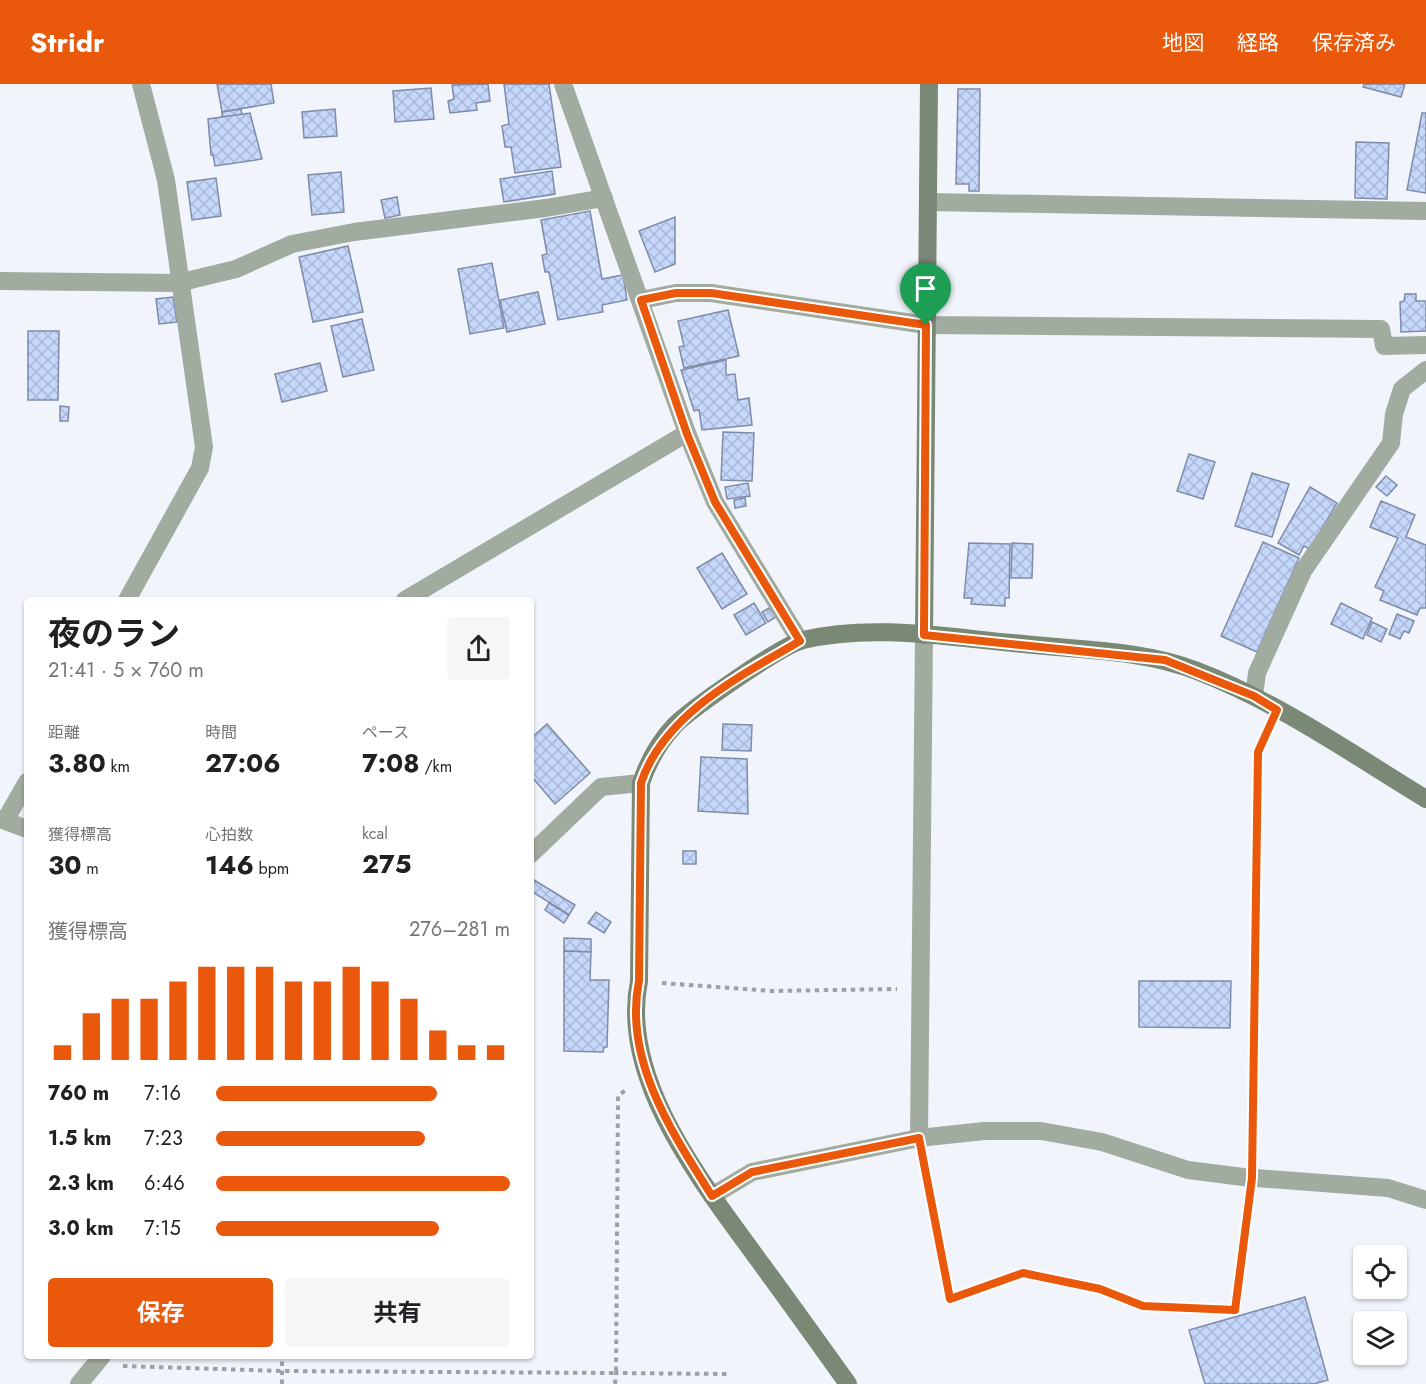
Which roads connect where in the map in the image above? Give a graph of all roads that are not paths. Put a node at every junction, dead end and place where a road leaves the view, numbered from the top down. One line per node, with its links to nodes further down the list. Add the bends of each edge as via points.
1 (141, 84): 8 (street, via 166,180)
2 (563, 84): 4 (street)
3 (929, 84): 5 (street)
4 (604, 198): 8 (street, via 292,244 236,269); 9 (street)
5 (928, 202): 6 (street); 10 (street)
6 (1426, 211)
7 (0, 281): 8 (street)
8 (178, 283): 14 (street, via 204,447 200,468)
9 (641, 300): 10 (street, via 676,293 711,293); 13 (street)
10 (926, 325): 11 (street, via 1381,328 1384,346); 16 (street)
11 (1426, 345)
12 (1426, 370): 18 (street, via 1402,389 1391,443 1303,571 1257,673)
13 (687, 434): 15 (street); 17 (street, via 715,502)
14 (130, 597)
15 (410, 597)
16 (924, 635): 17 (street, via 852,632); 18 (street, via 1165,660); 24 (street)
17 (800, 641): 19 (street, via 744,674 676,725 648,760)
18 (1254, 696): 21 (street)
19 (641, 783): 23 (street, via 601,787); 25 (street, via 639,981 634,1005 648,1079 672,1133)
20 (24, 794): 22 (street)
21 (1426, 799)
22 (17, 823)
23 (534, 851)
24 (919, 1138): 25 (street, via 752,1172); 26 (street, via 984,1131 1041,1131 1102,1142 1188,1170 1388,1188)
25 (712, 1196): 29 (street)
26 (1426, 1200)
27 (99, 1359): 28 (street)
28 (79, 1384)
29 (848, 1384)

